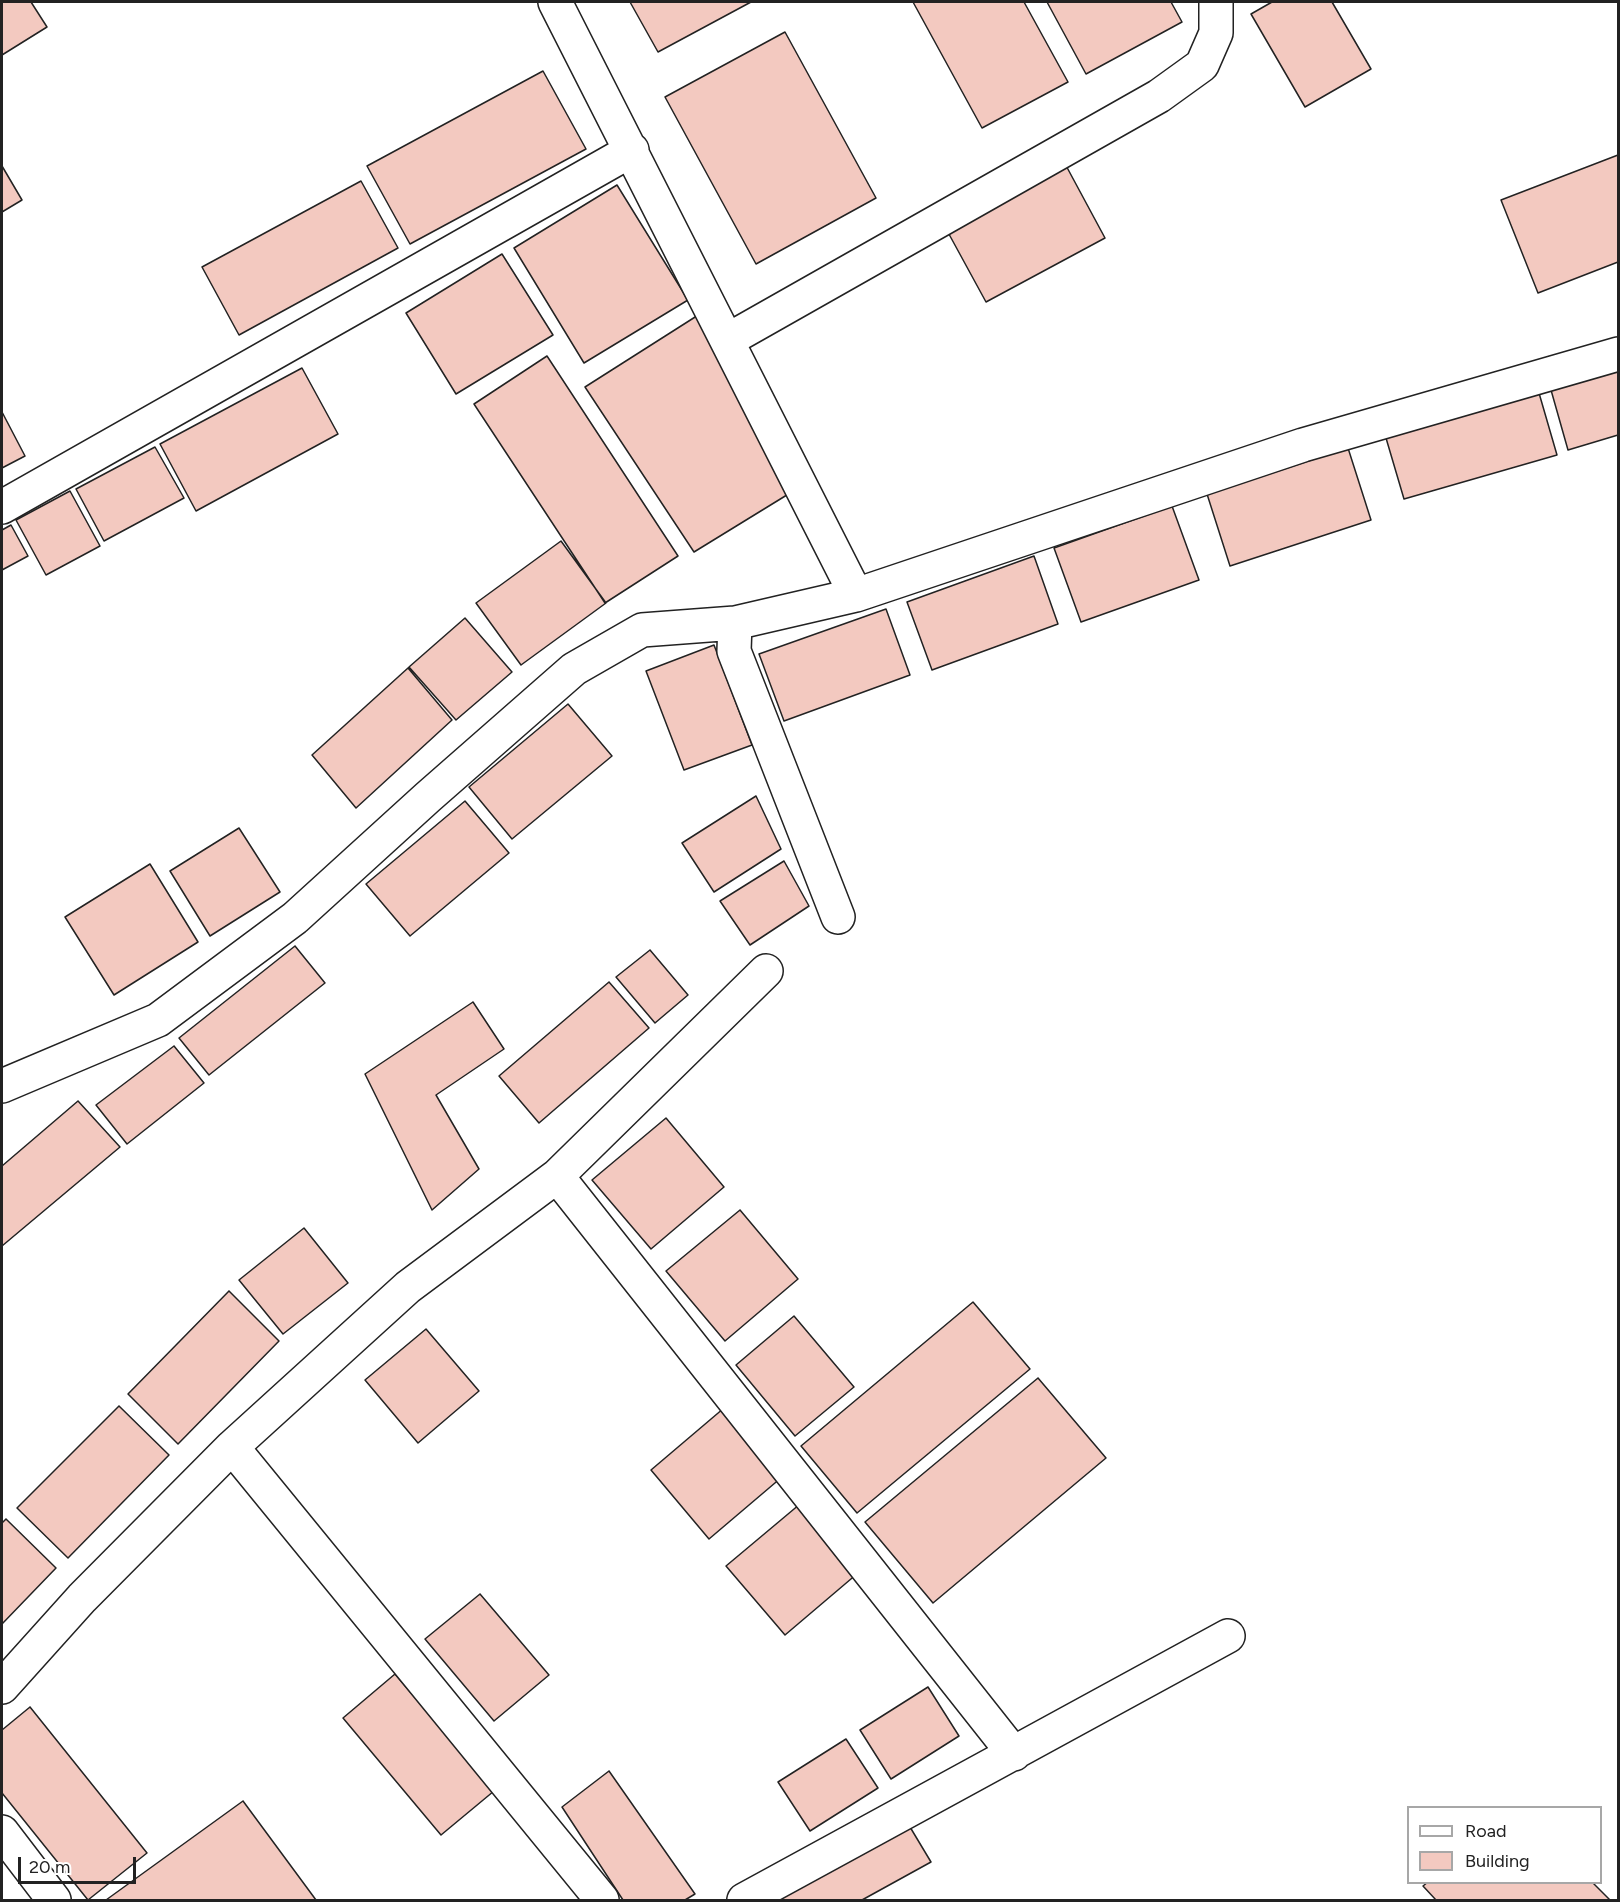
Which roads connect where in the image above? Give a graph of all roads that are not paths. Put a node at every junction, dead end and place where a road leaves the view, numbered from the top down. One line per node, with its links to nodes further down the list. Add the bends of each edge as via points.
1 (555, 2): 3 (street)
2 (1216, 2): 4 (street, via 1216,33 1202,65 1159,96)
3 (632, 150): 4 (street); 6 (street)
4 (728, 340): 7 (street)
5 (1618, 354): 7 (street, via 1303,445)
6 (2, 507)
7 (856, 595): 8 (street)
8 (735, 623): 9 (street, via 734,651); 11 (street, via 642,630 574,669 295,918 158,1020)
9 (837, 917)
10 (765, 971): 12 (street)
11 (2, 1086)
12 (557, 1176): 13 (street, via 408,1287); 16 (street)
13 (232, 1447): 15 (street, via 82,1598); 19 (street)
14 (1228, 1636): 16 (street)
15 (2, 1687)
16 (1014, 1754): 20 (street)
17 (2, 1832): 18 (street)
18 (54, 1900)
19 (602, 1900)
20 (744, 1900)

